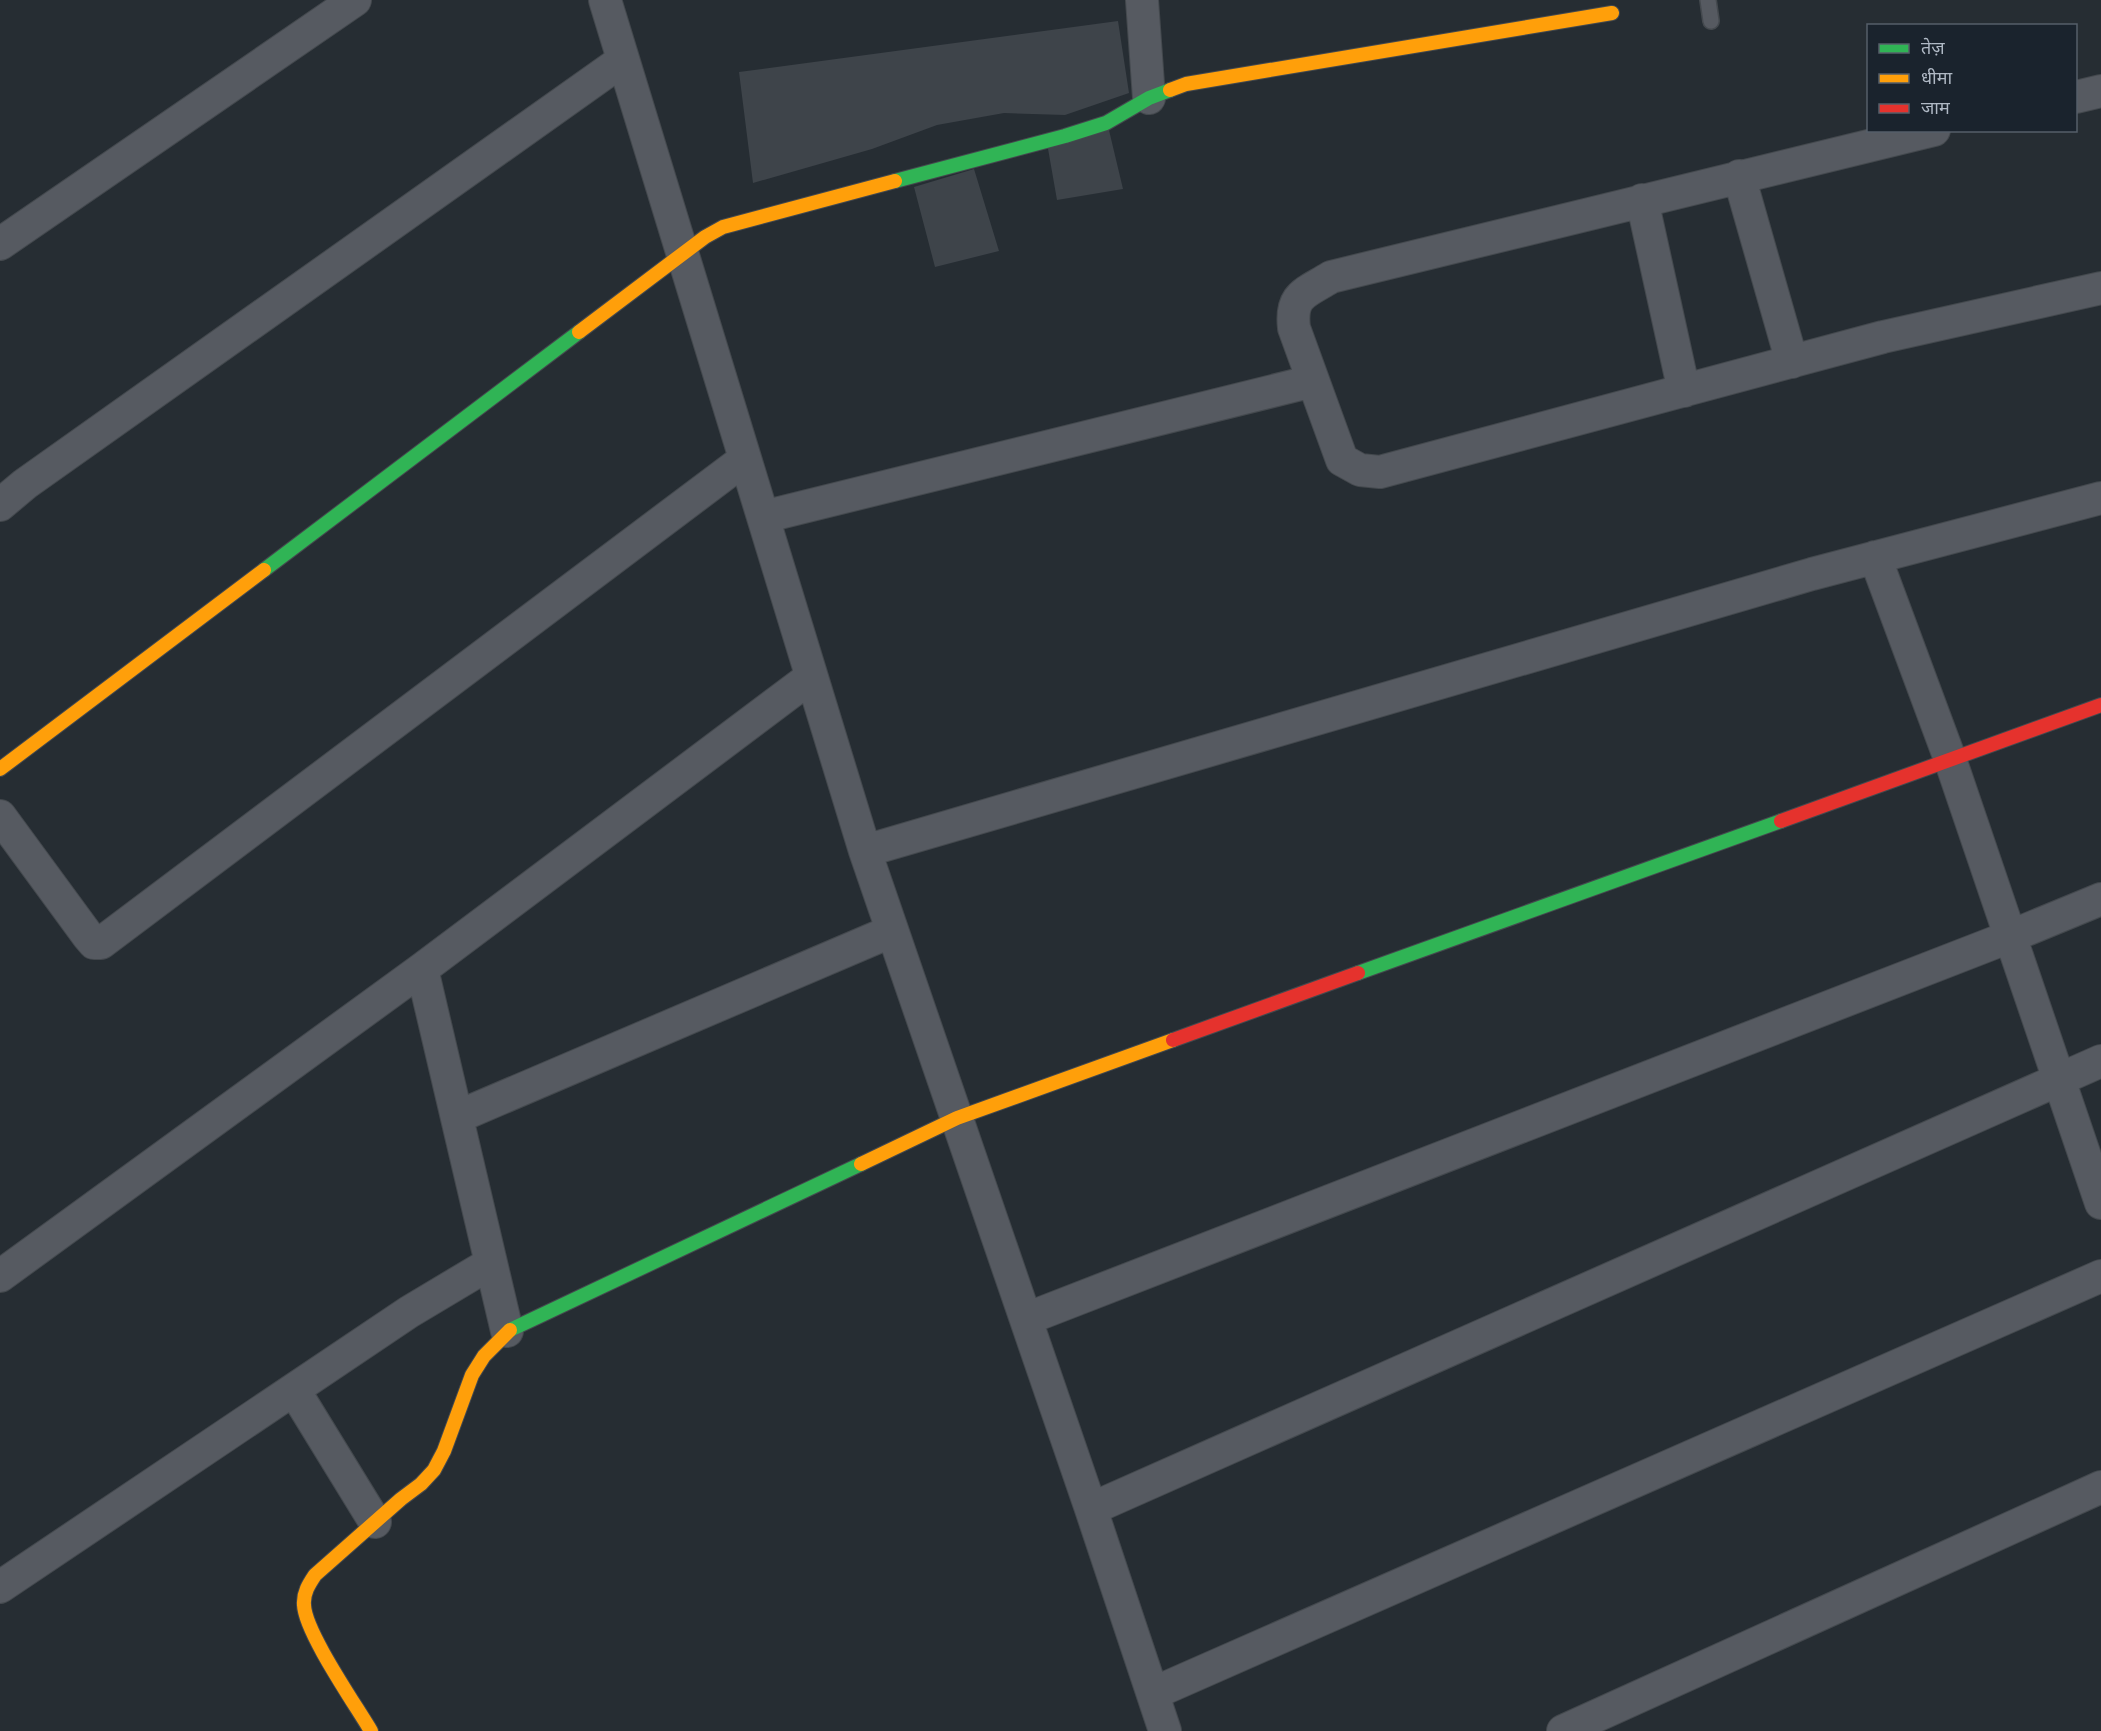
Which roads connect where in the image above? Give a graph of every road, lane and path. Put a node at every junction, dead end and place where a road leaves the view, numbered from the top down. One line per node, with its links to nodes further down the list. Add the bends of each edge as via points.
1 (355, 0): 14 (street)
2 (605, 0): 7 (street)
3 (1142, 0): 10 (street)
4 (1708, 0): 6 (lane)
5 (1612, 13): 10 (street, via 1186,84)
6 (1711, 21)
7 (623, 60): 15 (street); 22 (street)
8 (2101, 91): 9 (street)
9 (2077, 97)
10 (1149, 98): 15 (street, via 1106,123 1065,136 723,227)
11 (1926, 132): 12 (street)
12 (1739, 176): 13 (street); 17 (street)
13 (1642, 200): 18 (street, via 1331,277 1297,298 1292,312); 19 (street)
14 (0, 244)
15 (682, 255): 20 (street); 28 (street)
16 (2101, 288): 17 (street, via 1883,337)
17 (1792, 362): 19 (street)
18 (1313, 381): 19 (street, via 1342,460 1360,470 1380,472); 23 (street)
19 (1684, 391)
20 (745, 459): 23 (street); 29 (street, via 101,943 94,943 88,936)
21 (2101, 498): 24 (street)
22 (0, 505)
23 (763, 517): 25 (street)
24 (1875, 557): 27 (street); 30 (street)
25 (811, 677): 30 (street); 34 (street)
26 (2101, 705): 27 (street)
27 (1950, 759): 33 (street); 38 (street)
28 (0, 769)
29 (0, 816)
30 (865, 851): 32 (street)
31 (2101, 899): 33 (street)
32 (892, 931): 37 (street); 38 (street)
33 (2009, 937): 36 (street); 43 (street)
34 (422, 969): 37 (street); 41 (street)
35 (2101, 1061): 36 (street)
36 (2058, 1079): 39 (street); 47 (street)
37 (457, 1117): 40 (street)
38 (957, 1118): 43 (street); 44 (street)
39 (2101, 1203)
40 (491, 1263): 44 (street); 45 (street, via 409,1312)
41 (0, 1276)
42 (2101, 1276): 50 (street)
43 (1026, 1319): 47 (street)
44 (507, 1331): 48 (street, via 483,1356 472,1375 434,1470)
45 (294, 1390): 48 (street); 49 (street)
46 (2101, 1487): 53 (street)
47 (1091, 1509): 50 (street)
48 (375, 1522): 51 (street, via 315,1575 303,1598 311,1630)
49 (0, 1587)
50 (1154, 1693): 52 (street)
51 (371, 1731)
52 (1165, 1731)
53 (1563, 1731)

